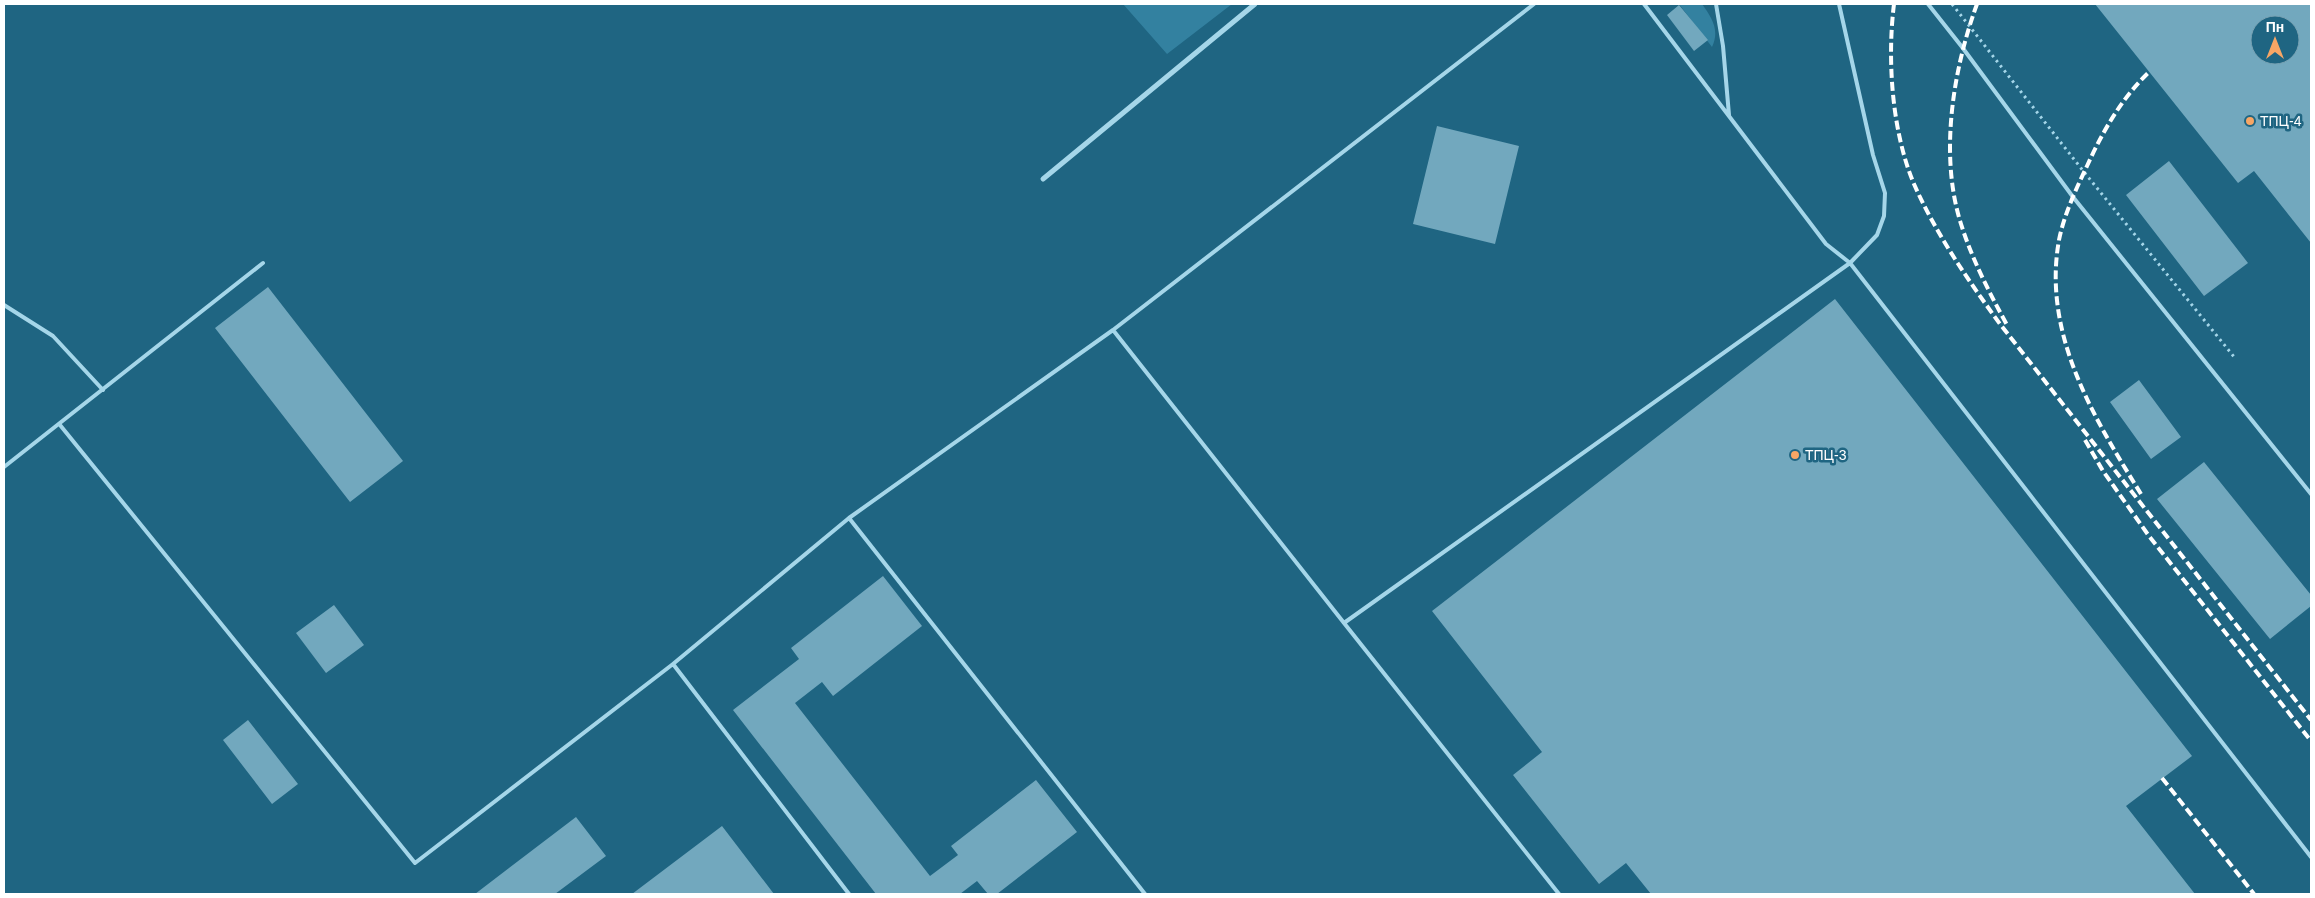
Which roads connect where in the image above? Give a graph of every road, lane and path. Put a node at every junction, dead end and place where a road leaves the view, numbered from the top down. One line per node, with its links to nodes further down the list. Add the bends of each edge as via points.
1 (1255, 4): 9 (street)
2 (1534, 4): 13 (lane)
3 (1644, 4): 8 (lane)
4 (1716, 4): 8 (lane)
5 (1840, 4): 11 (lane, via 1873,155 1885,193 1884,216 1878,235)
6 (1928, 4): 18 (lane, via 2073,197)
7 (1952, 4): 14 (path)
8 (1729, 115): 11 (lane, via 1826,244)
9 (1043, 179)
10 (263, 264): 15 (lane)
11 (1850, 264): 20 (lane); 22 (lane)
12 (4, 305): 15 (lane, via 54,336)
13 (1113, 330): 19 (lane); 20 (lane)
14 (2234, 358)
15 (103, 390): 16 (lane)
16 (60, 425): 17 (lane); 21 (lane, via 415,863)
17 (4, 467)
18 (2311, 494)
19 (848, 518): 21 (lane); 24 (lane)
20 (1344, 623): 25 (lane)
21 (673, 664): 23 (lane)
22 (2311, 857)
23 (849, 894)
24 (1145, 894)
25 (1559, 894)

